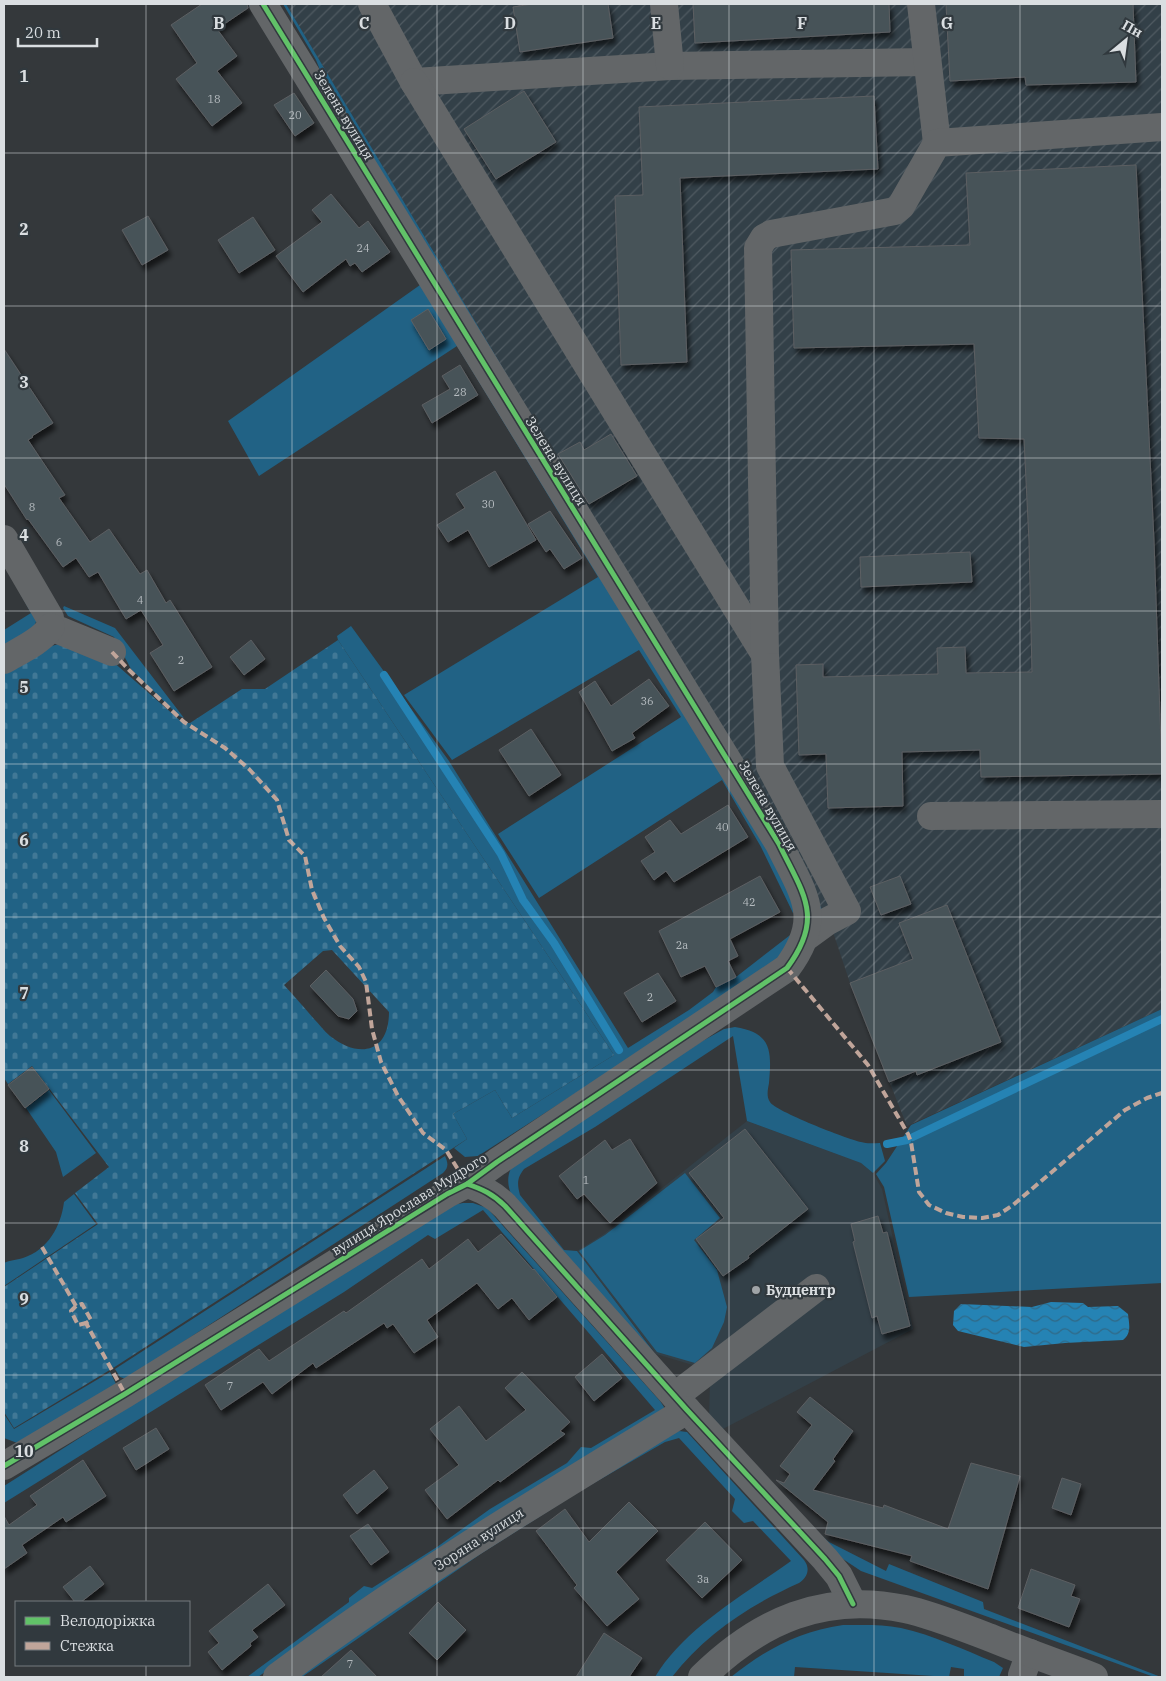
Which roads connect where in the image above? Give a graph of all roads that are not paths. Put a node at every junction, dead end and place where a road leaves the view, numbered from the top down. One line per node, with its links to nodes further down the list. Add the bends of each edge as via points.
1 (263, 4): 17 (street, Зелена вулиця, via 779,844 804,894 808,916)
2 (372, 4): 7 (street)
3 (664, 4): 6 (street)
4 (920, 4): 5 (street)
5 (928, 62): 6 (street); 9 (street)
6 (670, 66): 7 (street)
7 (414, 82): 13 (street)
8 (1162, 127): 9 (street)
9 (937, 143): 13 (street, via 895,211 771,234 758,248)
10 (4, 539): 11 (street, via 50,618)
11 (51, 627): 12 (street); 14 (street, via 47,633)
12 (112, 652)
13 (765, 654): 17 (street, via 770,766 846,911)
14 (4, 660)
15 (1162, 814): 16 (street)
16 (931, 816)
17 (806, 937): 18 (street, вулиця Ярослава Мудрого, via 787,968)
18 (467, 1184): 20 (street, via 495,1196 505,1206); 21 (street, вулиця Ярослава Мудрого)
19 (816, 1288): 20 (street, Зоряна вулиця)
20 (681, 1403): 22 (street, via 825,1559); 23 (street, Зоряна вулиця, via 368,1612)
21 (4, 1465)
22 (853, 1604): 24 (street, via 819,1608 758,1632 729,1652); 25 (street, via 906,1610 967,1629 1026,1664)
23 (277, 1677)
24 (702, 1677)
25 (1094, 1677)

